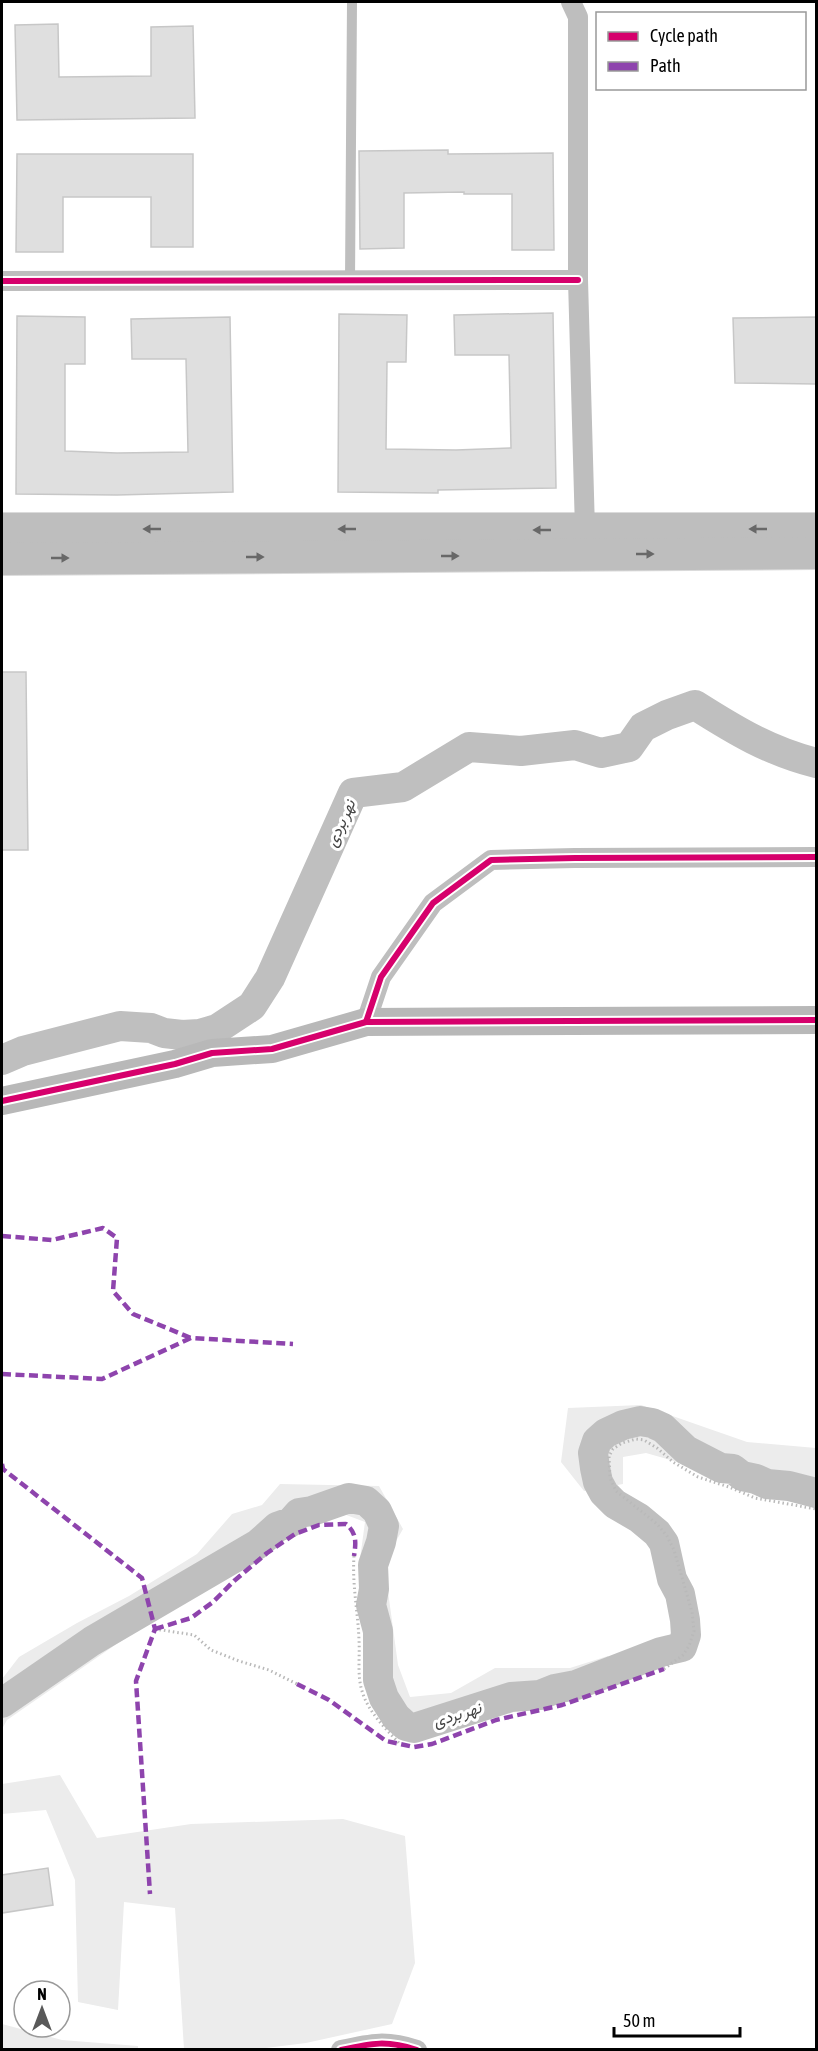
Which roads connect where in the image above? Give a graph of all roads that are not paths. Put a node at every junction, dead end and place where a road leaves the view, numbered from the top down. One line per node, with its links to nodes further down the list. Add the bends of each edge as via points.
1 (352, 2): 4 (lane)
2 (571, 2): 3 (street, via 578,17)
3 (578, 280): 4 (street); 9 (street)
4 (350, 281): 5 (street)
5 (2, 282)
6 (2, 523): 7 (street)
7 (2, 529): 9 (main road, one-way to 7)
8 (816, 529): 9 (main road, one-way to 9)
9 (585, 530)
10 (816, 553): 11 (main road, one-way to 10)
11 (2, 559)
12 (816, 857): 14 (street, via 491,860 433,903 381,977)
13 (816, 1020): 14 (street)
14 (366, 1022): 15 (street, via 272,1049 212,1053)
15 (175, 1064): 16 (street, via 66,1073); 17 (street)
16 (2, 1088)
17 (2, 1101)
18 (341, 2049): 19 (street, via 380,2042)
19 (417, 2049)

